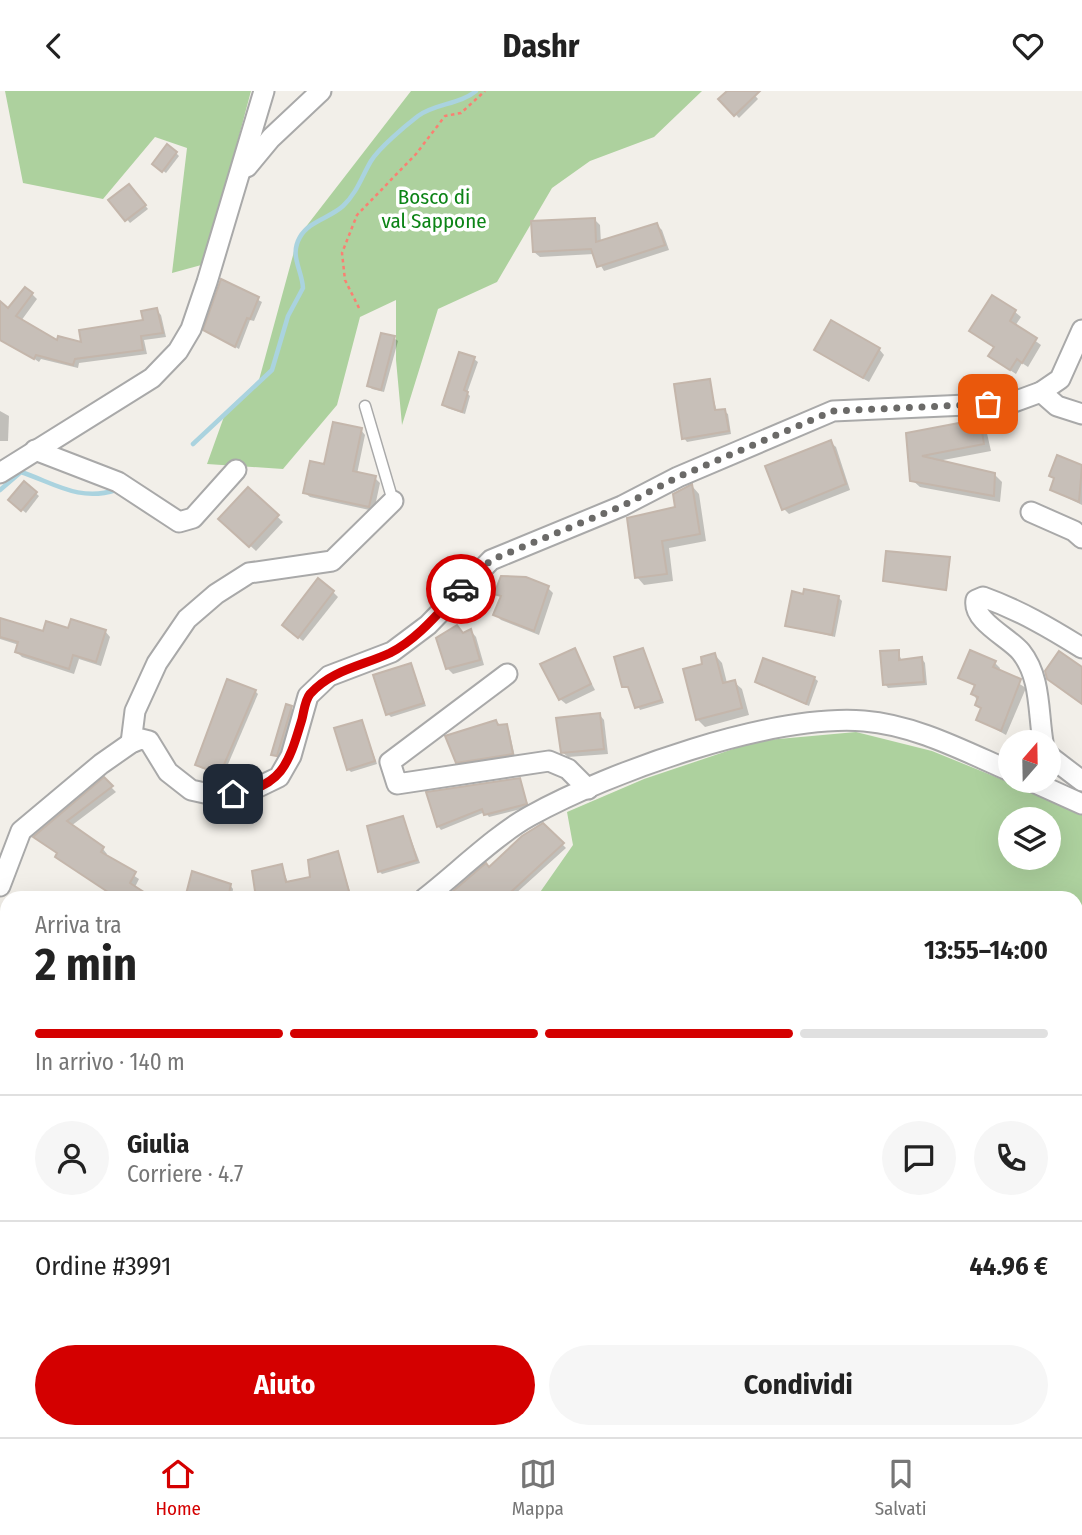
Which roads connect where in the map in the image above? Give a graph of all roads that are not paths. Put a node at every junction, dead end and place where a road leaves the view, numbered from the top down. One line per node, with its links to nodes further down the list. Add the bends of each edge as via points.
1 (264, 91): 3 (street)
2 (321, 91): 3 (street, via 271,138)
3 (240, 177): 8 (street, via 191,329 178,351 152,378)
4 (1082, 330): 5 (street, via 1060,379)
5 (1041, 392): 7 (street, via 1057,406); 17 (street, via 1011,403 833,411 491,560 428,625 392,652 329,676 308,696 291,756 279,777 248,792 218,796 191,790 168,772 149,741)
6 (365, 405): 11 (lane)
7 (1082, 414)
8 (35, 450): 9 (street, via 118,482 180,522 193,518); 10 (street)
9 (236, 470)
10 (0, 473)
11 (393, 501): 17 (street, via 332,561 249,573 187,618 157,663 135,711)
12 (1031, 512): 13 (street)
13 (1082, 538)
14 (1082, 648): 16 (street, via 1040,621 983,597 976,600 979,615 1028,662)
15 (507, 674): 21 (street, via 390,762 397,784 549,761 568,769)
16 (1041, 730)
17 (131, 743): 24 (street, via 21,831)
18 (1061, 765): 20 (street)
19 (998, 766): 21 (street, via 926,735 865,721 806,724 724,740)
20 (1082, 781)
21 (588, 789): 25 (street, via 528,817)
22 (1058, 793): 23 (street)
23 (1082, 804)
24 (0, 886)
25 (434, 891)

